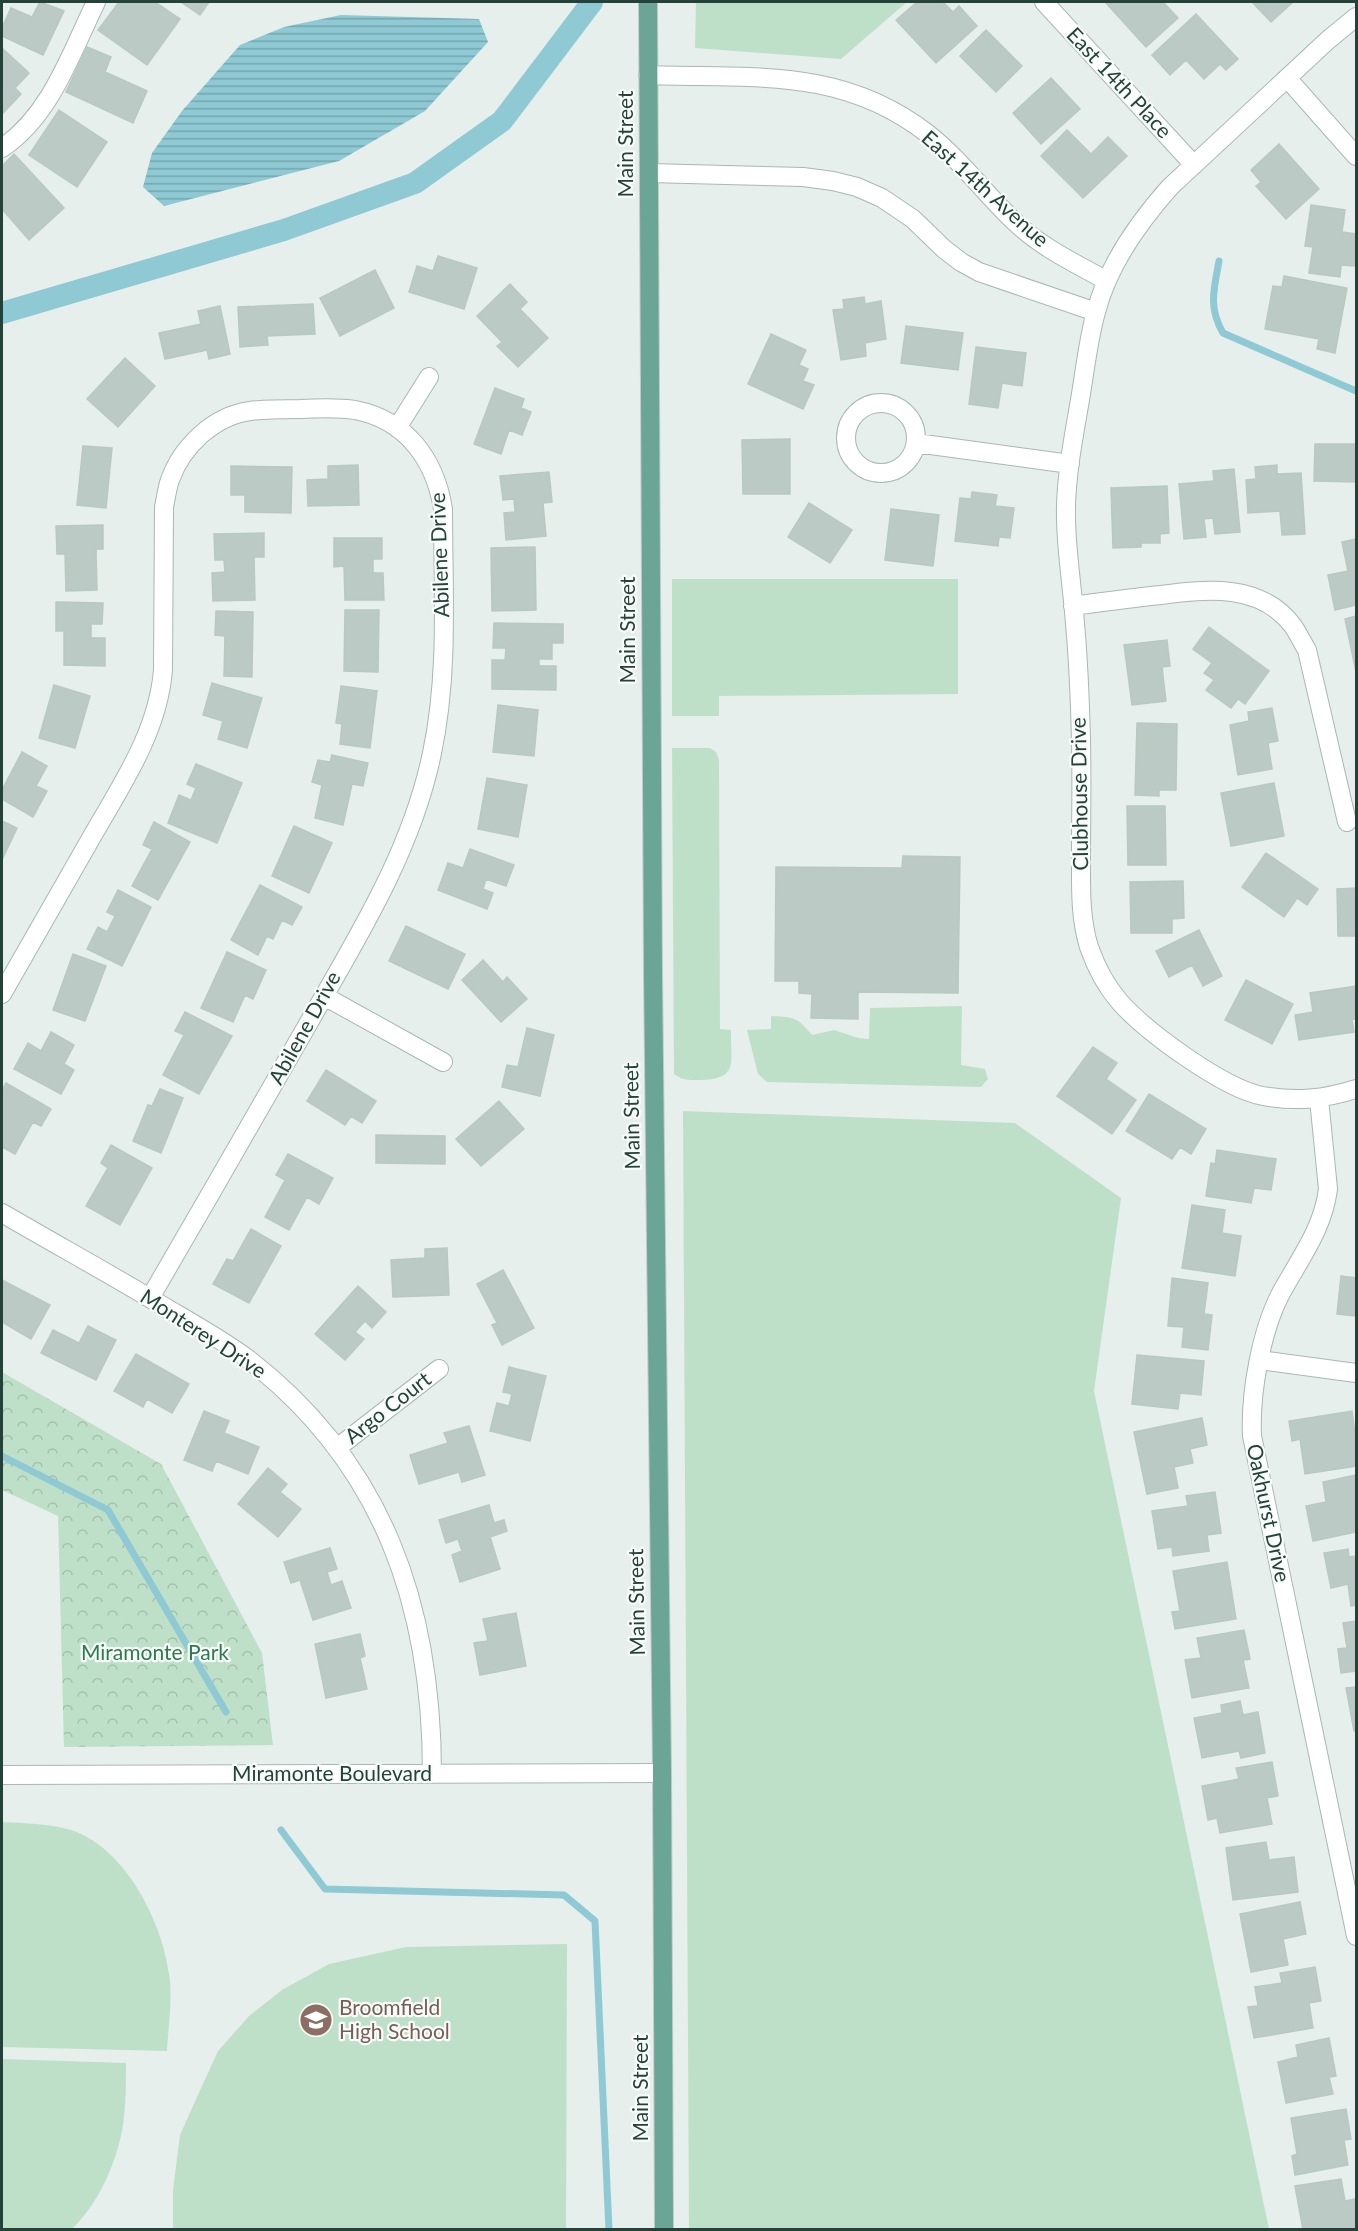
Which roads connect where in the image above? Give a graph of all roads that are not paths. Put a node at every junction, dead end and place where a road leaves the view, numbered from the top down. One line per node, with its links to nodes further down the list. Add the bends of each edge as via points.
1 (96, 2): 7 (street, via 50,97)
2 (648, 2): 5 (main road, Main Street)
3 (1044, 2): 9 (street, East 14th Place)
4 (1356, 17): 6 (street)
5 (648, 75): 10 (main road, Main Street); 11 (street, East 14th Avenue, via 796,79 855,95 894,112 953,156 1040,243)
6 (1287, 78): 8 (street); 9 (street)
7 (2, 148)
8 (1356, 156)
9 (1194, 165): 11 (street, via 1149,210)
10 (649, 173): 12 (street, via 803,177 857,188 882,198 913,219 944,249 980,272); 30 (main road, Main Street)
11 (1107, 281): 12 (street)
12 (1096, 312): 16 (street, Clubhouse Drive)
13 (429, 377): 14 (street)
14 (397, 428): 19 (street, Abilene Drive, via 374,415 344,409 247,411 198,436 179,461 164,507 163,670 156,711 131,767); 20 (street, Abilene Drive, via 419,448 432,468 443,509 441,710 421,798 402,850)
15 (916, 443): 16 (street)
16 (1070, 464): 17 (street, Clubhouse Drive, via 1067,561)
17 (1073, 606): 18 (street, via 1203,589 1241,593 1278,612 1292,625 1307,650); 23 (street, Clubhouse Drive, via 1081,740 1082,906 1090,948 1104,980 1143,1023 1230,1085 1261,1096)
18 (1347, 822)
19 (2, 994)
20 (324, 996): 21 (street); 25 (street, Abilene Drive)
21 (443, 1062)
22 (1356, 1089): 23 (street, Clubhouse Drive)
23 (1318, 1099): 26 (street, Oakhurst Drive, via 1327,1201 1314,1239 1272,1314)
24 (2, 1213): 25 (street, Monterey Drive)
25 (150, 1298): 29 (street, Monterey Drive, via 247,1358 317,1423)
26 (1260, 1360): 28 (street); 33 (street, Oakhurst Drive, via 1251,1406 1252,1436)
27 (439, 1369): 29 (street, Argo Court)
28 (1356, 1373)
29 (336, 1448): 31 (street, Monterey Drive, via 372,1503 409,1590 427,1687)
30 (662, 1773): 31 (street, Miramonte Boulevard); 34 (main road, Main Street)
31 (432, 1774): 32 (street, Miramonte Boulevard)
32 (2, 1775)
33 (1356, 1936)
34 (664, 2229)

